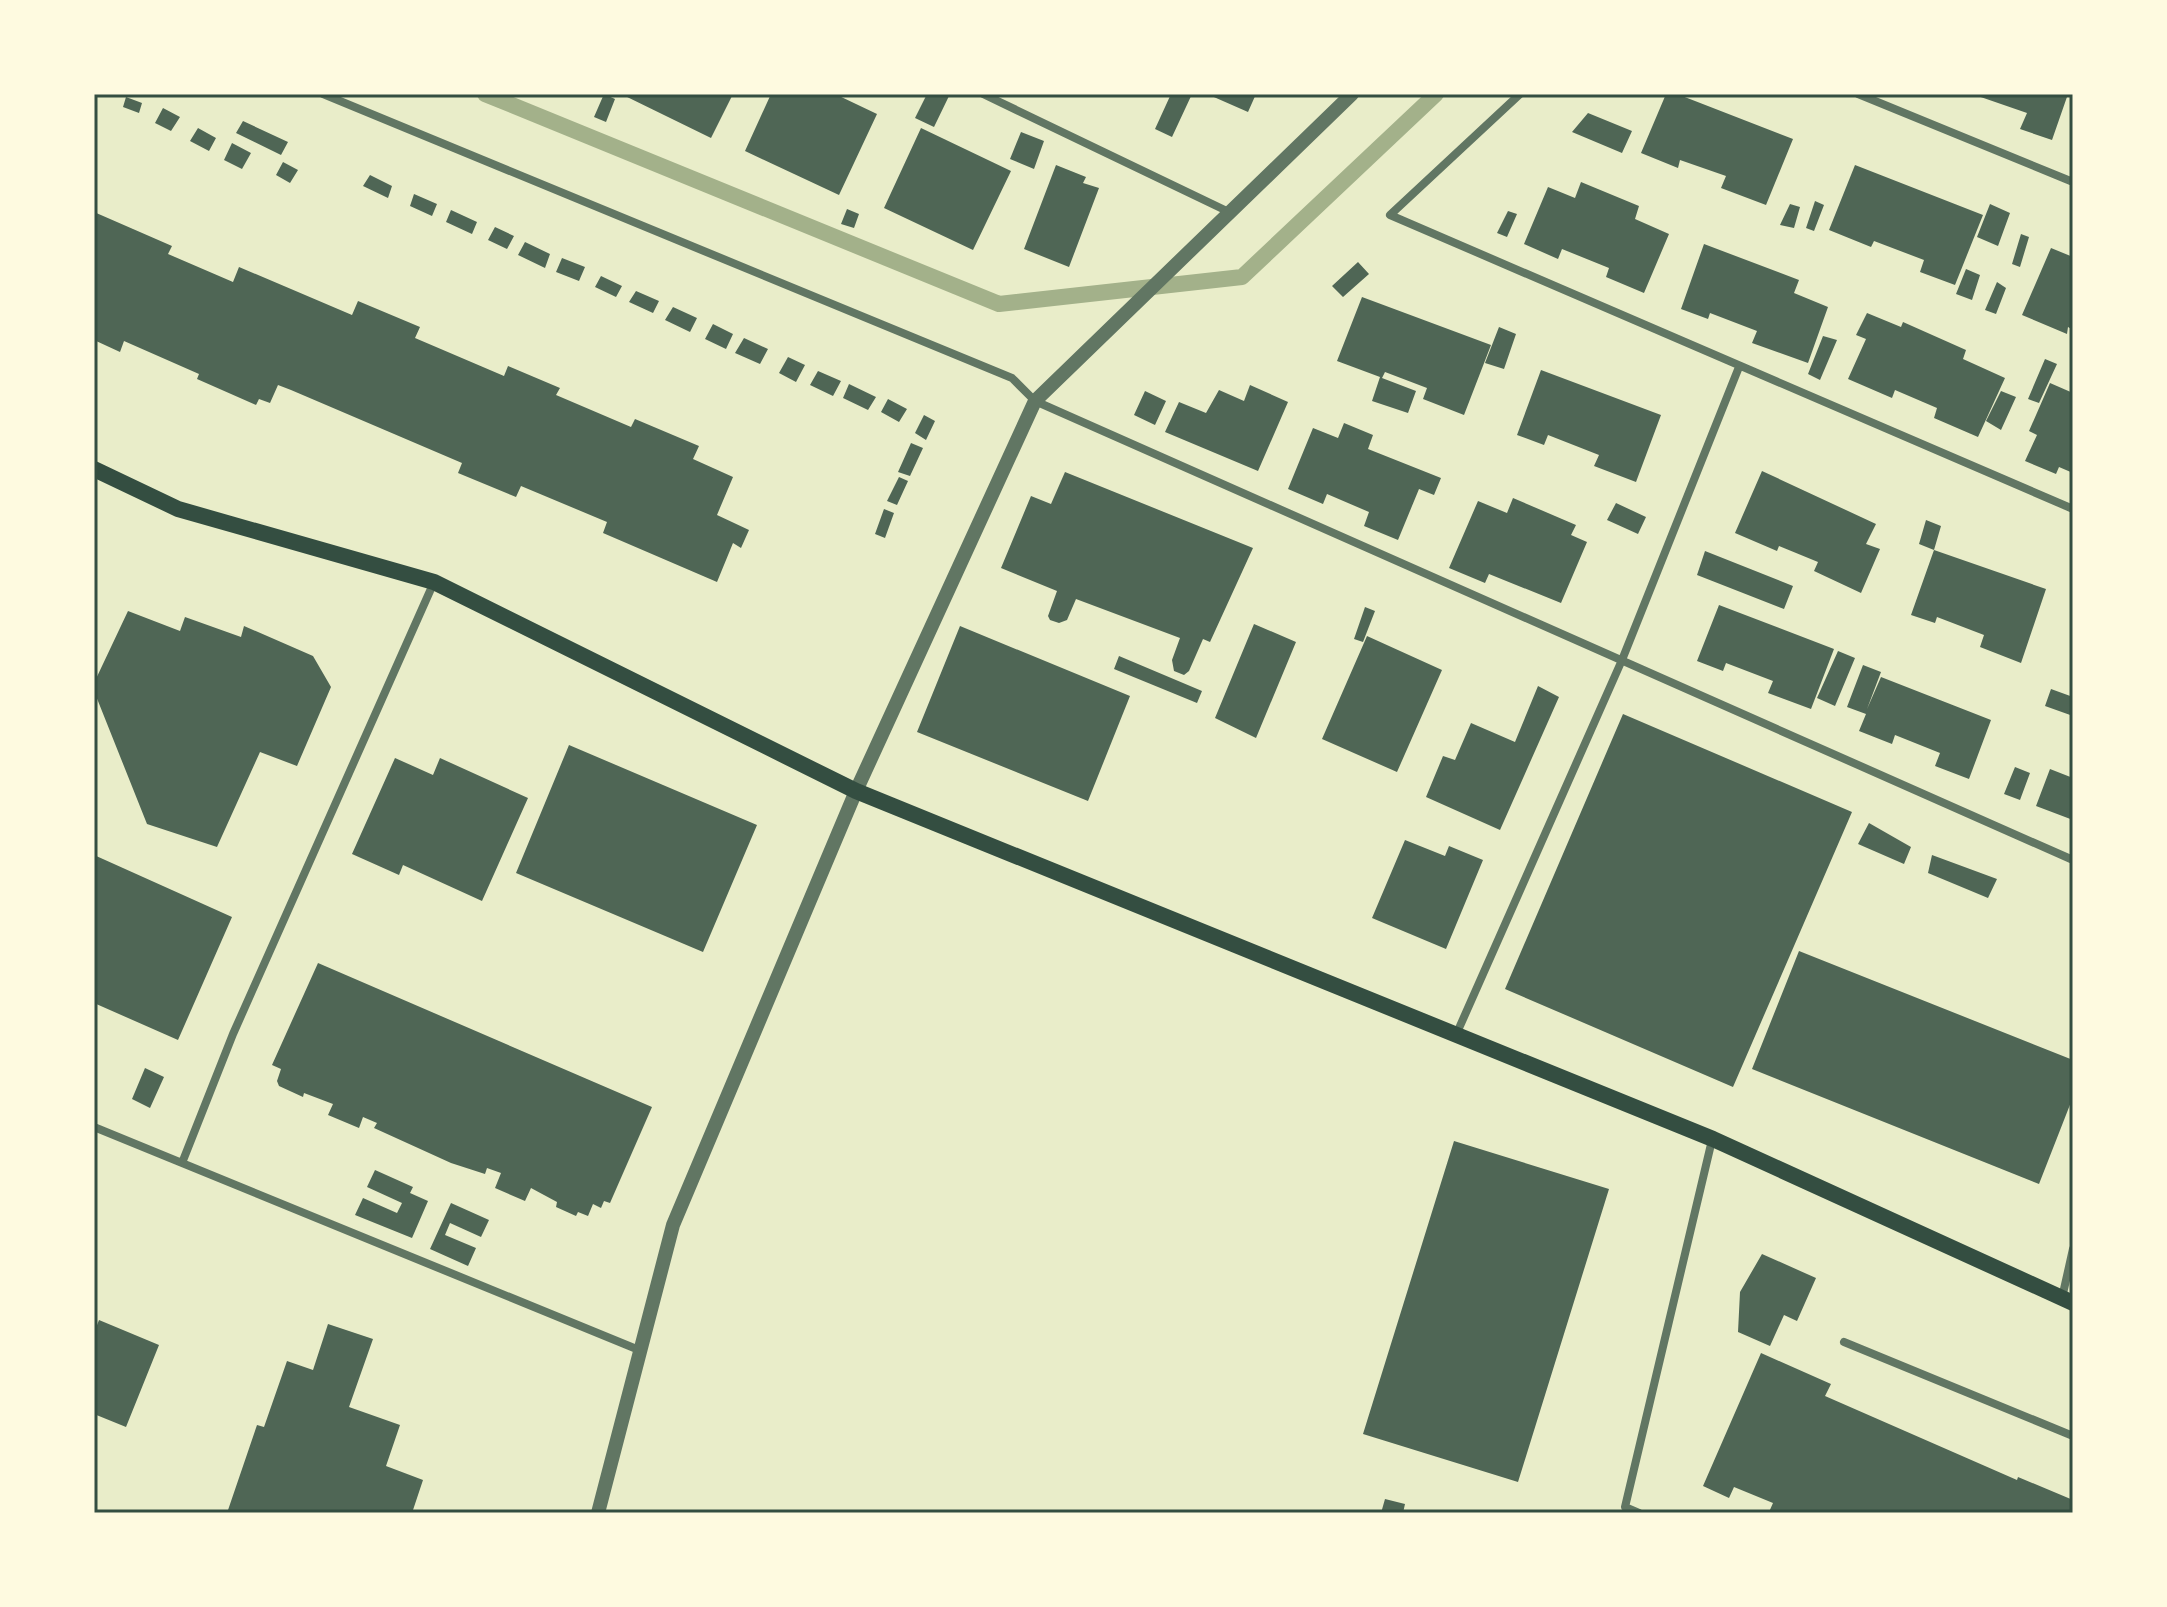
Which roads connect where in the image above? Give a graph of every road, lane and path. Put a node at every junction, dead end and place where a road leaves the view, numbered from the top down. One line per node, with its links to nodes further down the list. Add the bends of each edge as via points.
1 (323, 94): 9 (street, via 1012,378)
2 (983, 94): 7 (street)
3 (1352, 94): 7 (street)
4 (1520, 94): 8 (street, via 1390,215)
5 (1858, 94): 6 (street)
6 (2073, 182)
7 (1229, 212): 9 (street)
8 (1739, 367): 11 (street); 13 (street)
9 (1035, 401): 13 (street); 14 (street)
10 (94, 469): 12 (main road, via 178,509)
11 (2073, 509)
12 (434, 582): 14 (main road); 19 (street, via 233,1034)
13 (1622, 660): 15 (street); 16 (street)
14 (856, 791): 16 (main road); 23 (street, via 673,1225)
15 (2073, 860)
16 (1456, 1035): 18 (main road)
17 (94, 1127): 19 (street)
18 (1713, 1139): 21 (main road); 26 (street, via 1625,1507)
19 (182, 1163): 23 (street)
20 (2073, 1249): 21 (street)
21 (2067, 1301)
22 (1844, 1342): 24 (street)
23 (639, 1350): 25 (street)
24 (2073, 1436)
25 (598, 1513)
26 (1639, 1513)

